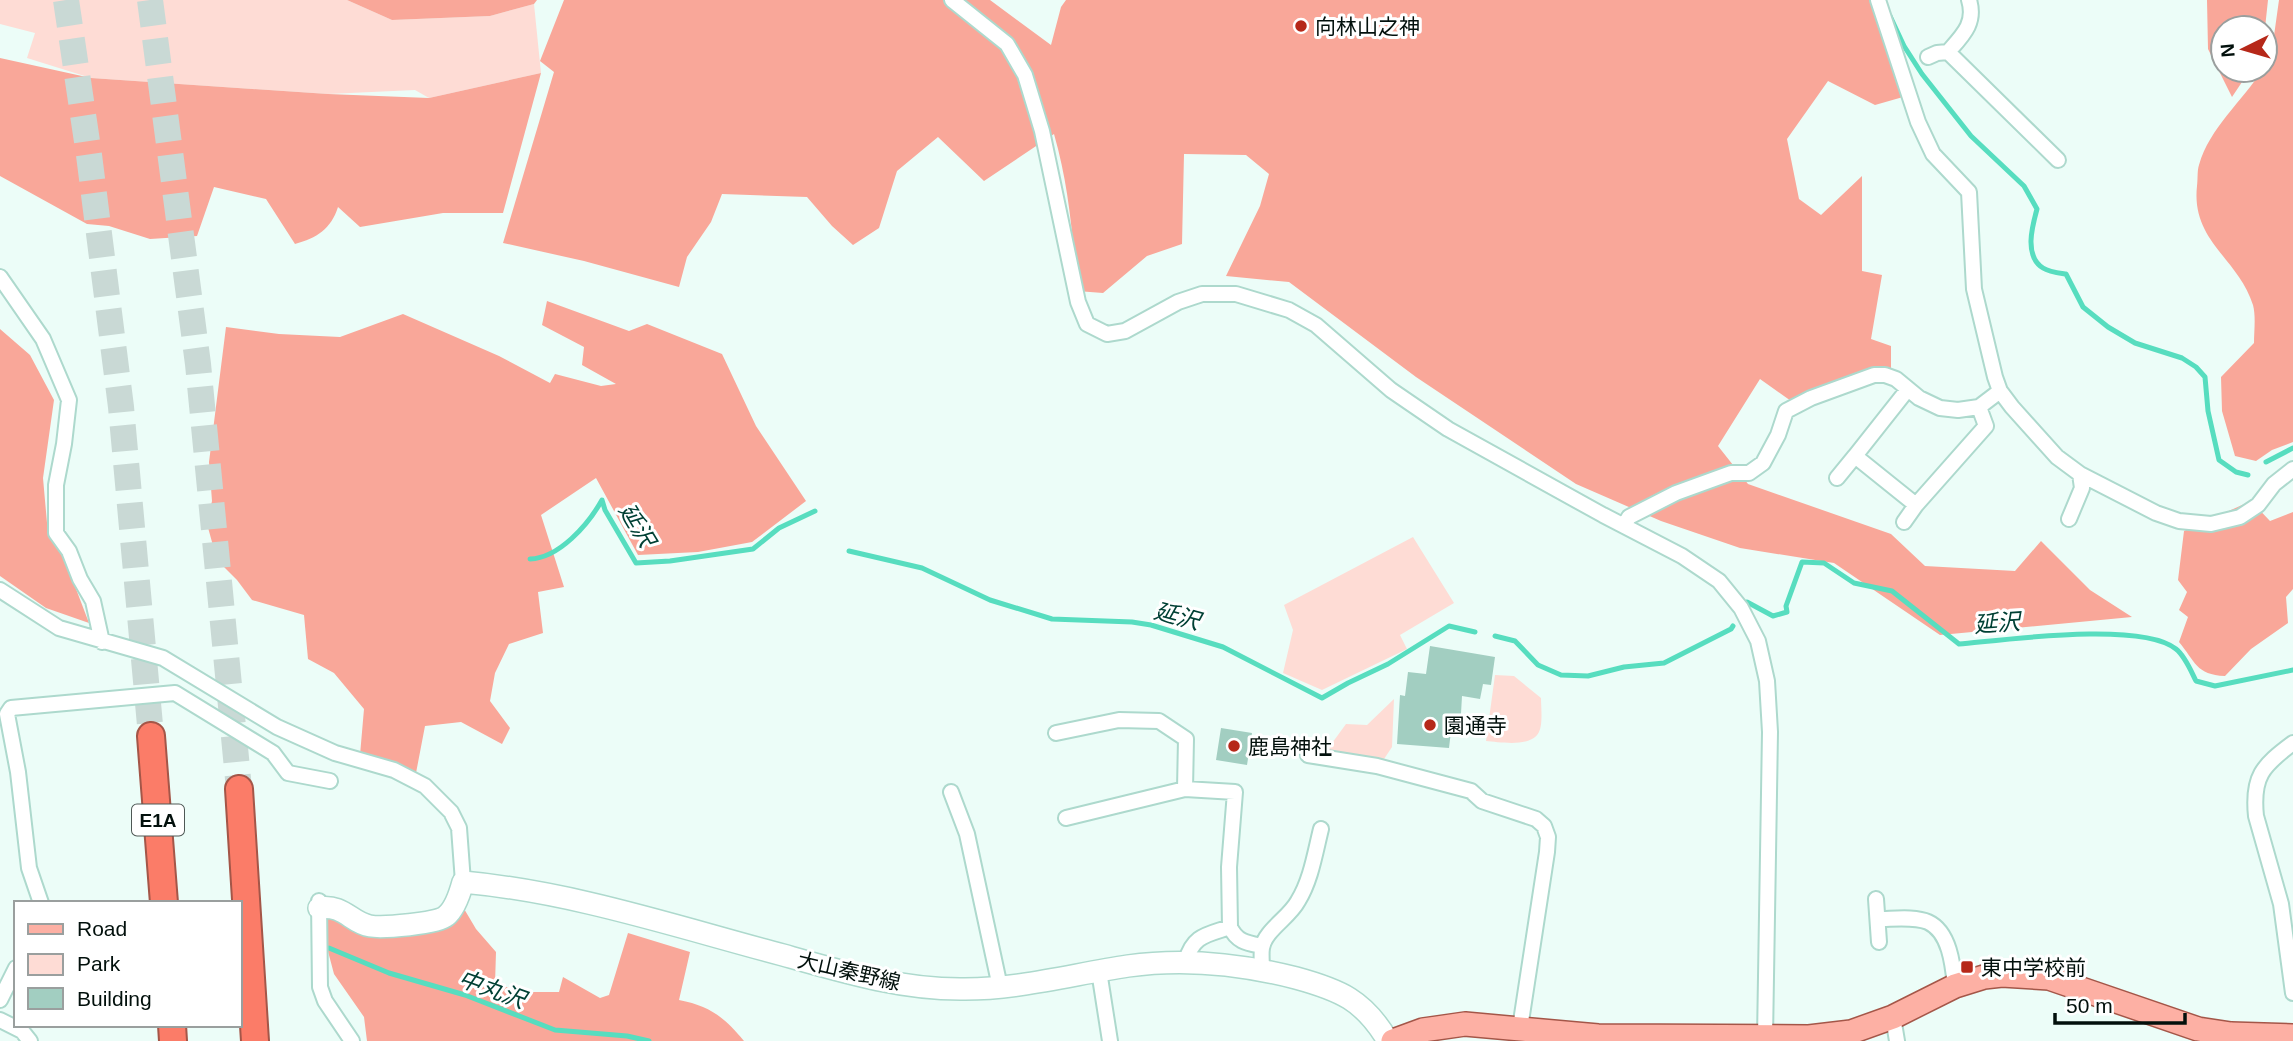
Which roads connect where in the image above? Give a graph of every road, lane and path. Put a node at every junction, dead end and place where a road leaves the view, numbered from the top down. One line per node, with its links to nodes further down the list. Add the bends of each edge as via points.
1 (952, 0): 18 (street, via 1007,44 1025,75 1087,324 1107,334 1125,331 1202,294 1236,294 1289,310 1316,325 1391,390 1448,429)
2 (1878, 0): 9 (street, via 1933,154 1969,192 1973,289)
3 (1969, 0): 4 (street, via 1973,11 1969,29)
4 (1948, 52): 5 (street); 6 (street)
5 (1928, 57)
6 (2059, 160)
7 (0, 277): 20 (street, via 43,339 69,400 56,485 56,533 93,601)
8 (1908, 389): 10 (street, via 1940,408); 11 (street); 18 (street, via 1896,379 1874,375 1811,398 1786,411 1763,463 1749,473 1731,473 1676,493 1629,517)
9 (2000, 391): 10 (street); 13 (street, via 2057,457)
10 (1979, 407): 15 (street, via 1986,426)
11 (1855, 456): 14 (street); 15 (street)
12 (2293, 469): 13 (street, via 2258,505 2240,517 2211,524 2157,513)
13 (2080, 474): 16 (street, via 2082,488)
14 (1836, 478)
15 (1916, 505): 17 (street)
16 (2069, 519)
17 (1904, 522)
18 (1624, 526): 53 (street, via 1719,581 1741,608 1758,641 1767,681 1770,732)
19 (0, 590): 20 (street, via 59,628)
20 (102, 642): 31 (street, via 163,658 277,727 425,786 452,813 459,828)
21 (1056, 733): 27 (street, via 1119,720 1159,721 1186,739)
22 (151, 736): 34 (highway, E1A)
23 (2293, 743): 46 (street, via 2264,770 2255,785 2254,803 2281,904)
24 (1308, 755): 50 (street, via 1377,766 1471,791 1482,801 1536,819 1544,826 1547,852)
25 (330, 781): 33 (street, via 288,773 274,753 175,693 11,708 7,714 29,868)
26 (239, 789): 56 (highway)
27 (1185, 789): 29 (street); 37 (street, via 1235,792)
28 (951, 792): 45 (street, via 967,834)
29 (1066, 818)
30 (1321, 829): 39 (street, via 1308,882 1298,902)
31 (463, 882): 35 (main road, via 446,916 437,920 369,926); 45 (main road, 大山秦野線, via 562,895 875,980 932,988)
32 (1876, 899): 36 (street)
33 (40, 901)
34 (164, 901)
35 (319, 904): 57 (street, via 320,988)
36 (1878, 919): 38 (street); 44 (street, via 1926,921 1938,928 1952,959)
37 (1230, 927): 39 (street, via 1243,943); 40 (street, via 1199,938)
38 (1880, 942)
39 (1262, 947): 41 (street)
40 (1185, 961): 41 (main road, 大山秦野線); 42 (main road, 大山秦野線)
41 (1262, 969): 59 (main road, 大山秦野線, via 1353,998)
42 (1098, 971): 45 (main road, 大山秦野線); 58 (street)
43 (13, 973): 47 (street)
44 (1955, 986): 48 (main road); 54 (main road, via 2003,975 2049,978 2198,1029)
45 (1000, 987)
46 (2293, 993)
47 (0, 999)
48 (1893, 1017): 53 (main road, via 1851,1031); 60 (street)
49 (0, 1020): 55 (street, via 22,1031)
50 (1520, 1028): 51 (main road); 53 (main road, via 1598,1036)
51 (1464, 1032): 59 (main road, via 1423,1030)
52 (2292, 1036): 54 (main road)
53 (1765, 1038)
54 (2263, 1039)
55 (30, 1041)
56 (255, 1041)
57 (352, 1041)
58 (1110, 1041)
59 (1391, 1041)
60 (1896, 1041)

